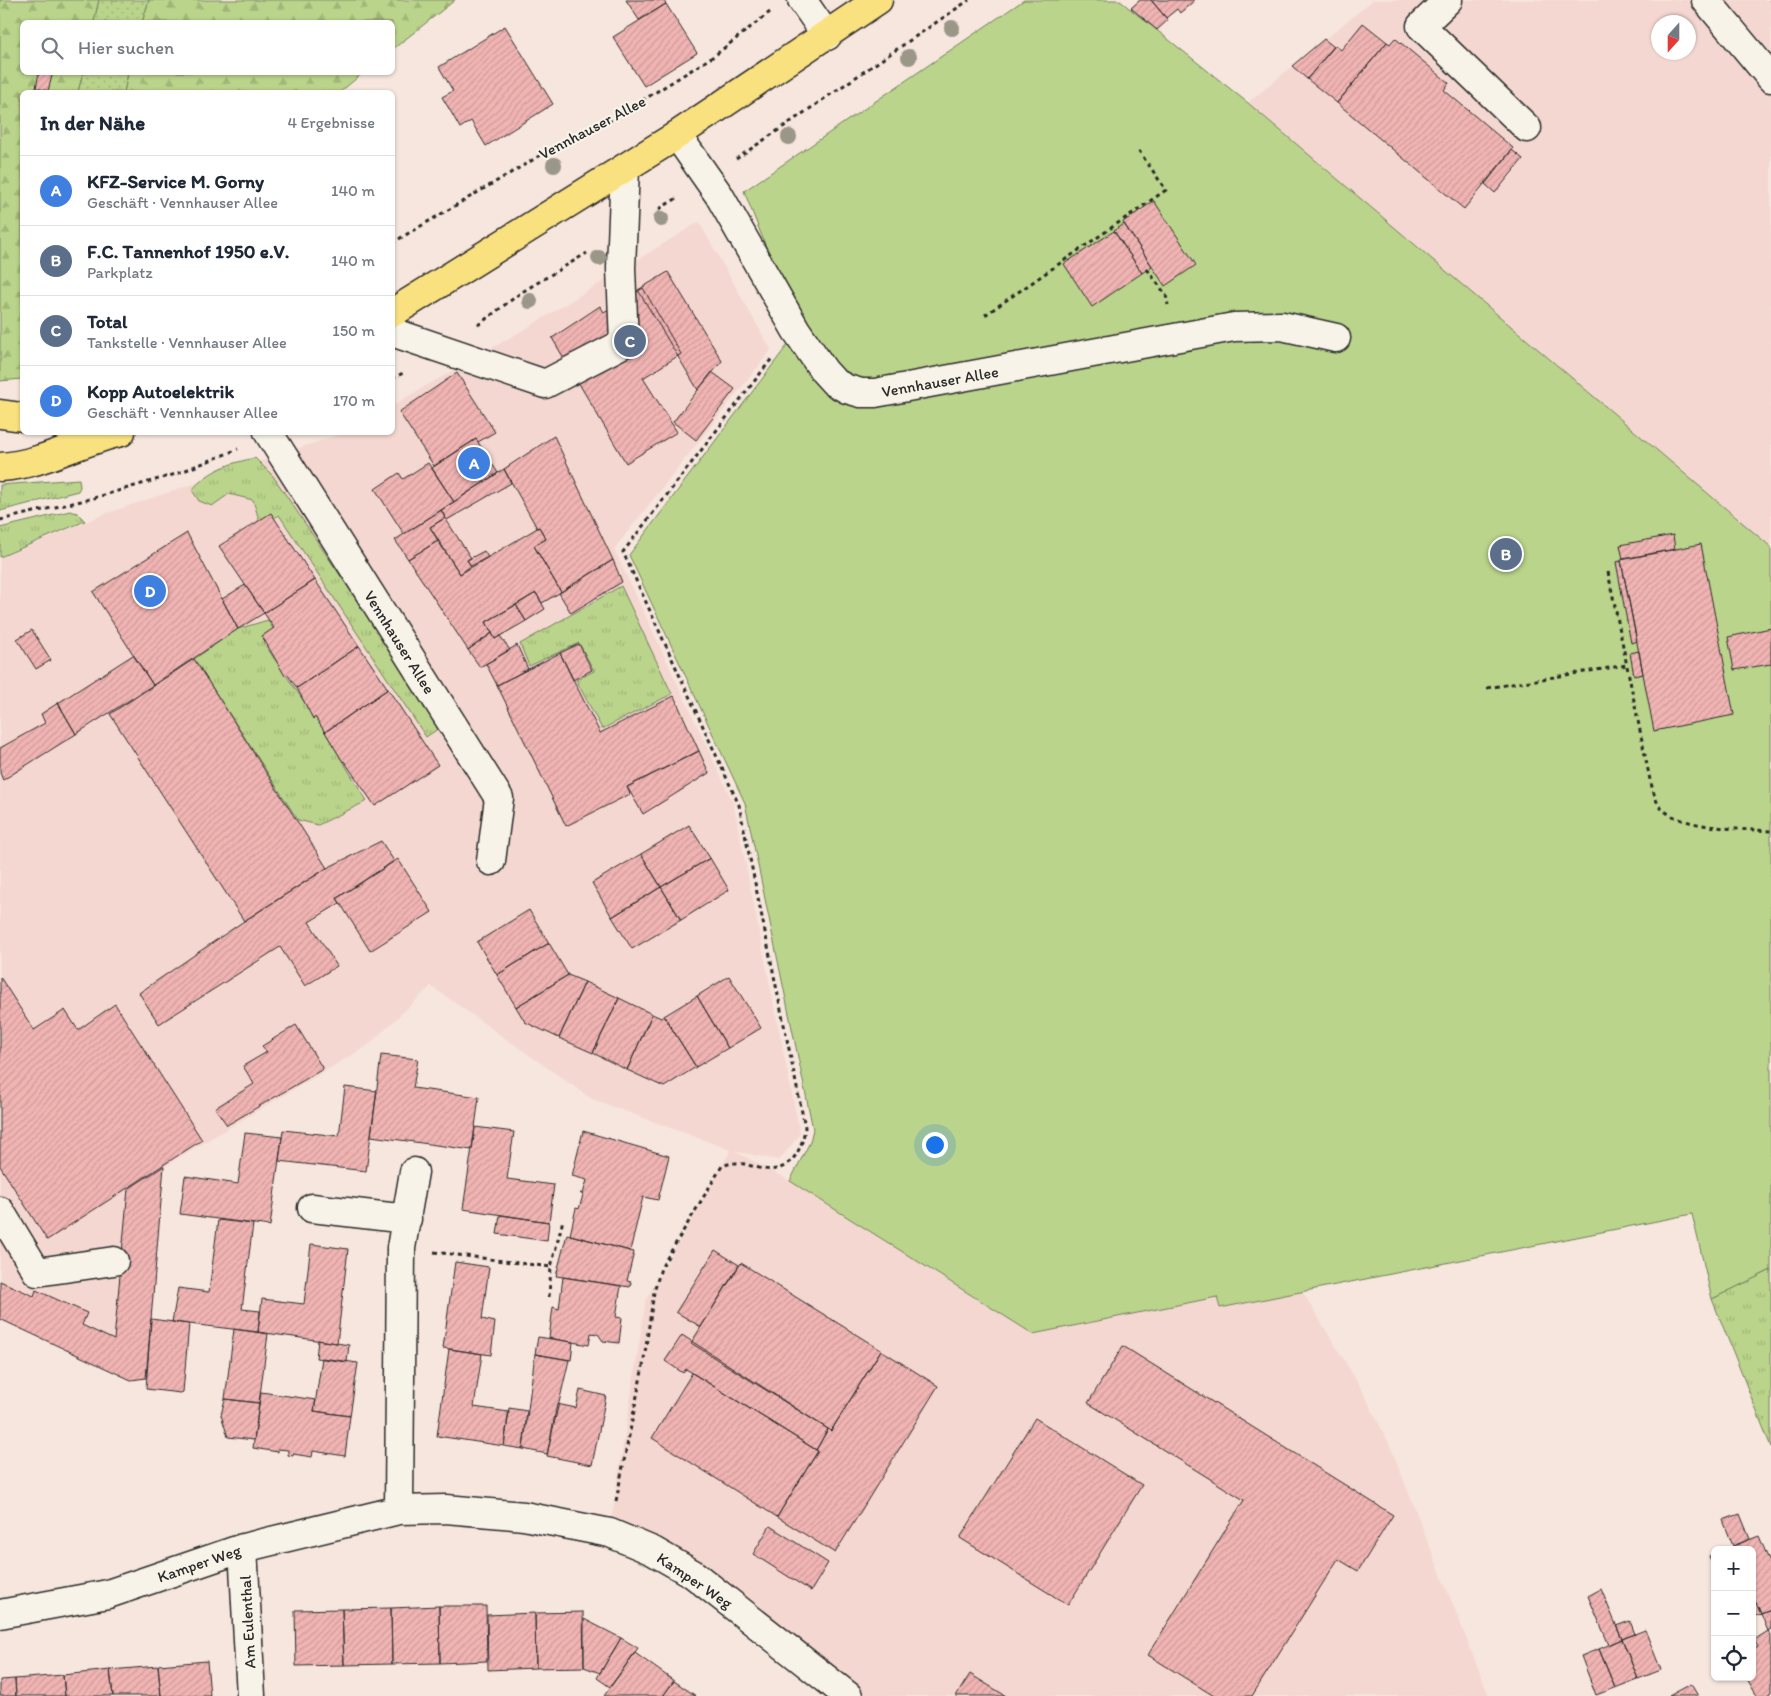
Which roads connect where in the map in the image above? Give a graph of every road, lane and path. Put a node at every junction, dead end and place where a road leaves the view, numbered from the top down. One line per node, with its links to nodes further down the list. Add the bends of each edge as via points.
1 (802, 0): 6 (street)
2 (878, 0): 6 (main road)
3 (1448, 0): 8 (street, via 1421,26)
4 (1706, 0): 7 (street)
5 (771, 11): 14 (path, Vennhauser Allee, via 714,56 606,123 563,142)
6 (827, 36): 9 (main road)
7 (1771, 78)
8 (1527, 128)
9 (677, 135): 11 (main road); 18 (street, Vennhauser Allee, via 719,195)
10 (1137, 148): 12 (path, via 1166,190)
11 (625, 168): 16 (main road); 19 (street, via 621,268 624,343 545,384)
12 (1115, 224): 13 (path); 17 (path)
13 (1119, 228)
14 (395, 241)
15 (1147, 269): 20 (path, via 1166,295)
16 (395, 311)
17 (985, 315)
18 (796, 330): 20 (street, Vennhauser Allee, via 834,382 861,393); 46 (path, via 622,552 739,805 805,1127 804,1143 793,1161 781,1168 766,1170 735,1161 722,1166 661,1268)
19 (395, 333)
20 (1174, 338): 21 (street, Vennhauser Allee, via 1234,327 1282,326)
21 (1336, 338)
22 (0, 414): 23 (main road)
23 (20, 417)
24 (0, 429): 25 (main road)
25 (20, 430)
26 (102, 435): 29 (main road, via 22,466)
27 (270, 435): 35 (street, Vennhauser Allee, via 499,798)
28 (244, 446): 30 (path, via 176,474)
29 (0, 467)
30 (0, 520)
31 (1608, 572): 32 (path)
32 (1627, 665): 33 (path); 34 (path, via 1650,780 1661,808 1703,825)
33 (1487, 688)
34 (1771, 831)
35 (491, 861)
36 (414, 1172): 39 (street)
37 (312, 1208): 39 (street)
38 (0, 1211): 42 (street, via 37,1272)
39 (407, 1219): 41 (street)
40 (563, 1220): 43 (path)
41 (402, 1248): 43 (path); 45 (street)
42 (114, 1261)
43 (552, 1267): 44 (path)
44 (549, 1297)
45 (399, 1510): 46 (street, Kamper Weg, via 446,1509 524,1516); 47 (street, Kamper Weg)
46 (610, 1533): 50 (street, Kamper Weg, via 653,1551 693,1574)
47 (243, 1548): 48 (street, Kamper Weg, via 108,1594); 49 (street, Am Eulenthal)
48 (0, 1614)
49 (251, 1696)
50 (848, 1696)

